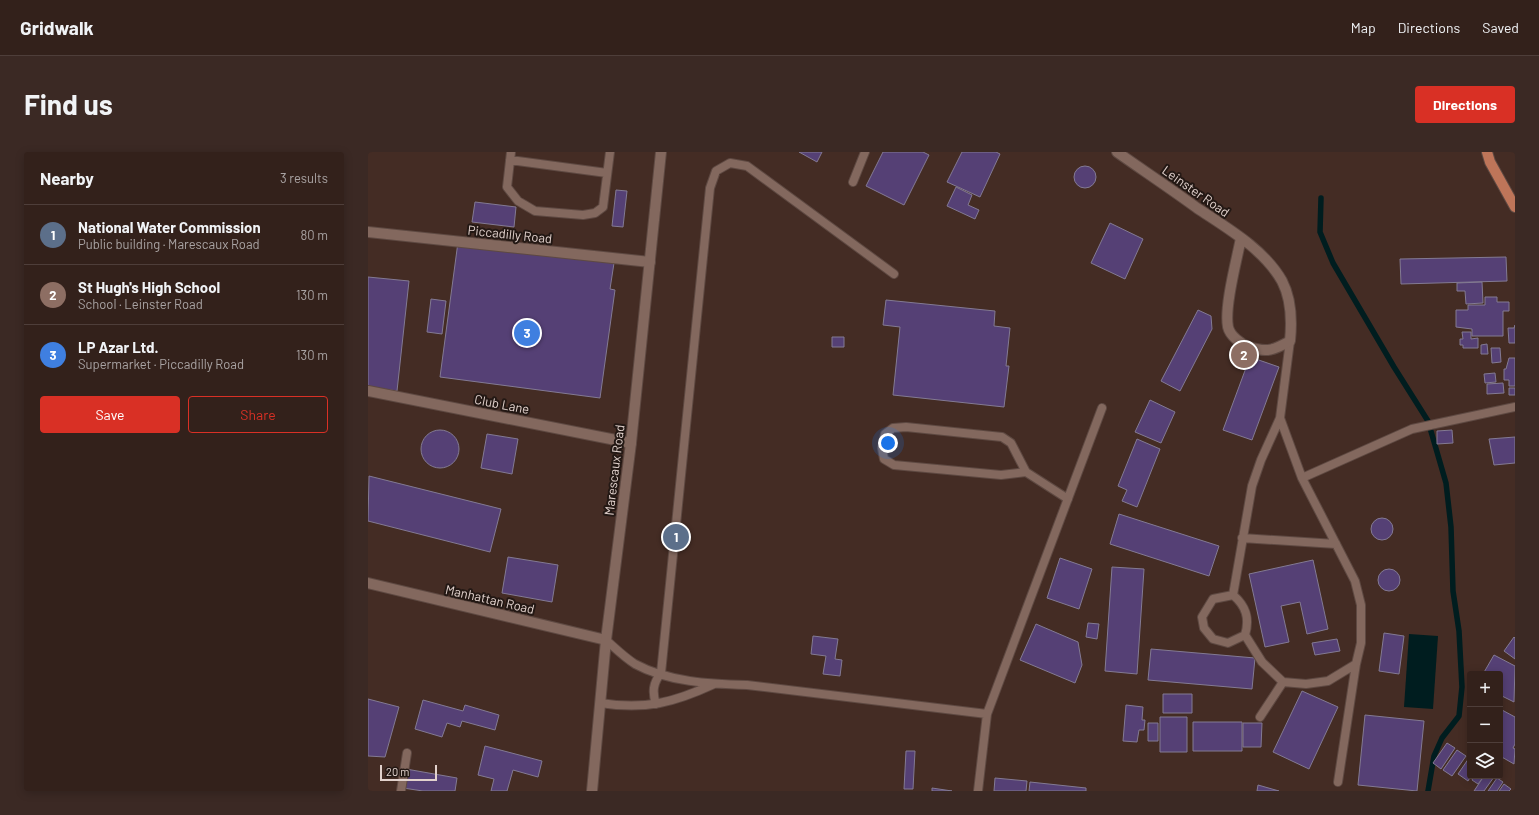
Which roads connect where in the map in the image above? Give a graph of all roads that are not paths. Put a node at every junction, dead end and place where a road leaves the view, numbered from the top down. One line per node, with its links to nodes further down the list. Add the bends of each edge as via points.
1 (610, 152): 7 (lane)
2 (661, 152): 12 (street, Marescaux Road)
3 (865, 152): 8 (lane)
4 (1117, 152): 11 (street, Leinster Road)
5 (1487, 152): 9 (main road)
6 (511, 156): 7 (lane); 7 (lane, via 508,187 518,201 535,211 595,214 603,207)
7 (607, 173)
8 (853, 182)
9 (1515, 207)
10 (368, 232): 12 (street, Piccadilly Road)
11 (1241, 238): 14 (street, Leinster Road, via 1269,263 1282,282 1290,304); 14 (street, via 1228,302 1228,327 1240,344 1257,350 1274,350)
12 (650, 262): 19 (street, Marescaux Road)
13 (894, 274): 30 (lane, via 747,166 730,163 716,171 710,188)
14 (1290, 341): 18 (lane)
15 (368, 392): 19 (street, Club Lane)
16 (1515, 407): 21 (lane, via 1412,429)
17 (1102, 408): 22 (lane)
18 (1280, 418): 21 (lane); 23 (lane, via 1252,486)
19 (631, 443): 28 (street, Marescaux Road)
20 (1026, 472): 20 (lane, via 1011,443 1002,437 906,427 893,428 885,434 882,448 884,459 894,464 1001,475); 22 (lane)
21 (1302, 478): 24 (lane)
22 (1068, 499): 35 (lane)
23 (1242, 538): 24 (lane); 26 (lane)
24 (1336, 544): 29 (lane, via 1355,581 1362,605 1362,643)
25 (368, 583): 28 (street, Manhattan Road)
26 (1233, 595): 27 (lane, via 1247,612 1248,624); 27 (lane, via 1213,599 1202,617 1204,628 1213,639 1228,643)
27 (1245, 634): 31 (lane, via 1262,662)
28 (606, 640): 30 (lane, via 635,664); 33 (street, Marescaux Road)
29 (1356, 664): 31 (lane, via 1328,681 1306,684); 38 (lane)
30 (660, 673): 32 (lane); 34 (lane, via 653,688)
31 (1283, 682): 36 (lane)
32 (714, 684): 34 (lane, via 674,701); 35 (lane, via 747,685)
33 (600, 703): 34 (lane, via 626,707); 40 (street, Marescaux Road)
34 (656, 704)
35 (987, 714): 41 (lane)
36 (1260, 717)
37 (406, 753): 39 (lane)
38 (1338, 782)
39 (401, 791)
40 (592, 791)
41 (978, 791)

